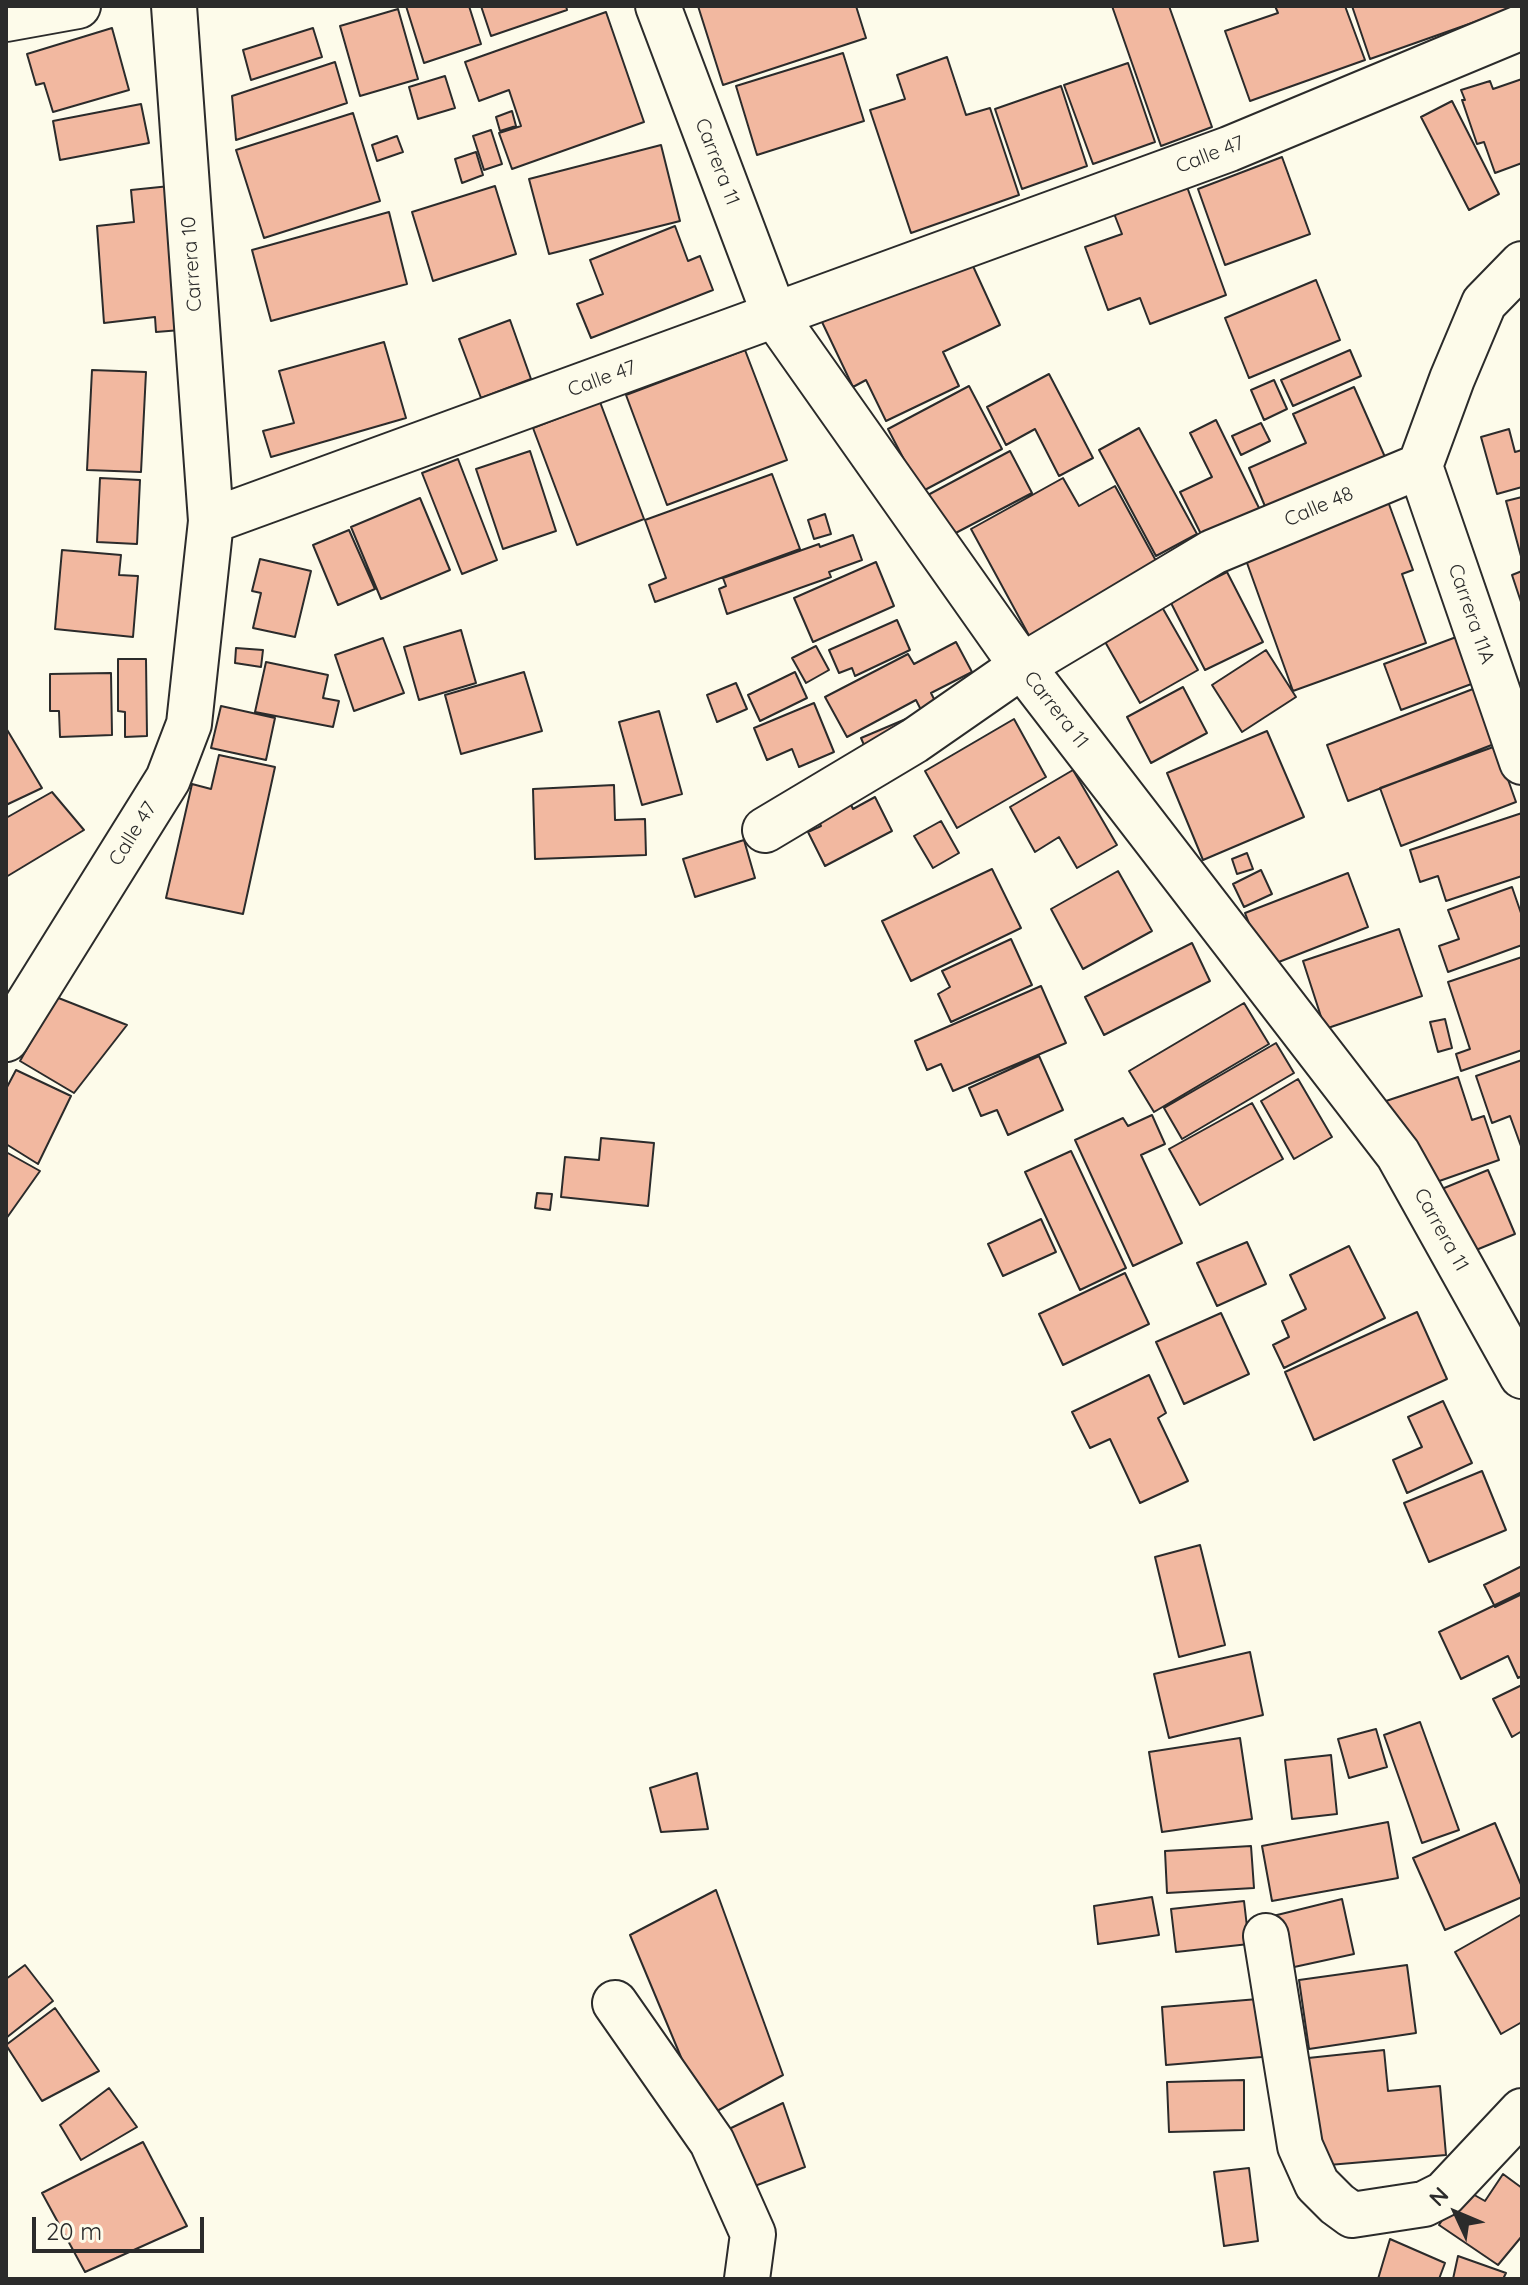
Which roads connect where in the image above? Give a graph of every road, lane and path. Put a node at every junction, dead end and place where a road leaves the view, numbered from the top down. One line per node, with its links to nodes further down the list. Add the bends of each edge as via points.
1 (78, 6): 4 (street)
2 (174, 6): 9 (street, Carrera 10)
3 (658, 6): 7 (street, Carrera 11)
4 (6, 19)
5 (1522, 27): 7 (street, Calle 47, via 1229,149)
6 (1522, 264): 8 (street, via 1484,303)
7 (775, 316): 9 (street, Calle 47); 10 (street, Carrera 11)
8 (1420, 466): 10 (street, Calle 48, via 1213,552); 11 (street, Carrera 11A)
9 (211, 521): 13 (street, Calle 47, via 189,724 168,779)
10 (1022, 666): 12 (street, Calle 48, via 914,741); 14 (street, Carrera 11, via 1398,1154)
11 (1522, 762)
12 (765, 830)
13 (6, 1039)
14 (1522, 1376)
15 (1266, 1936): 17 (street, via 1300,2146 1317,2184 1352,2215 1424,2204 1444,2194)
16 (615, 2003): 18 (street, via 712,2142 753,2234)
17 (1522, 2111)
18 (747, 2279)

